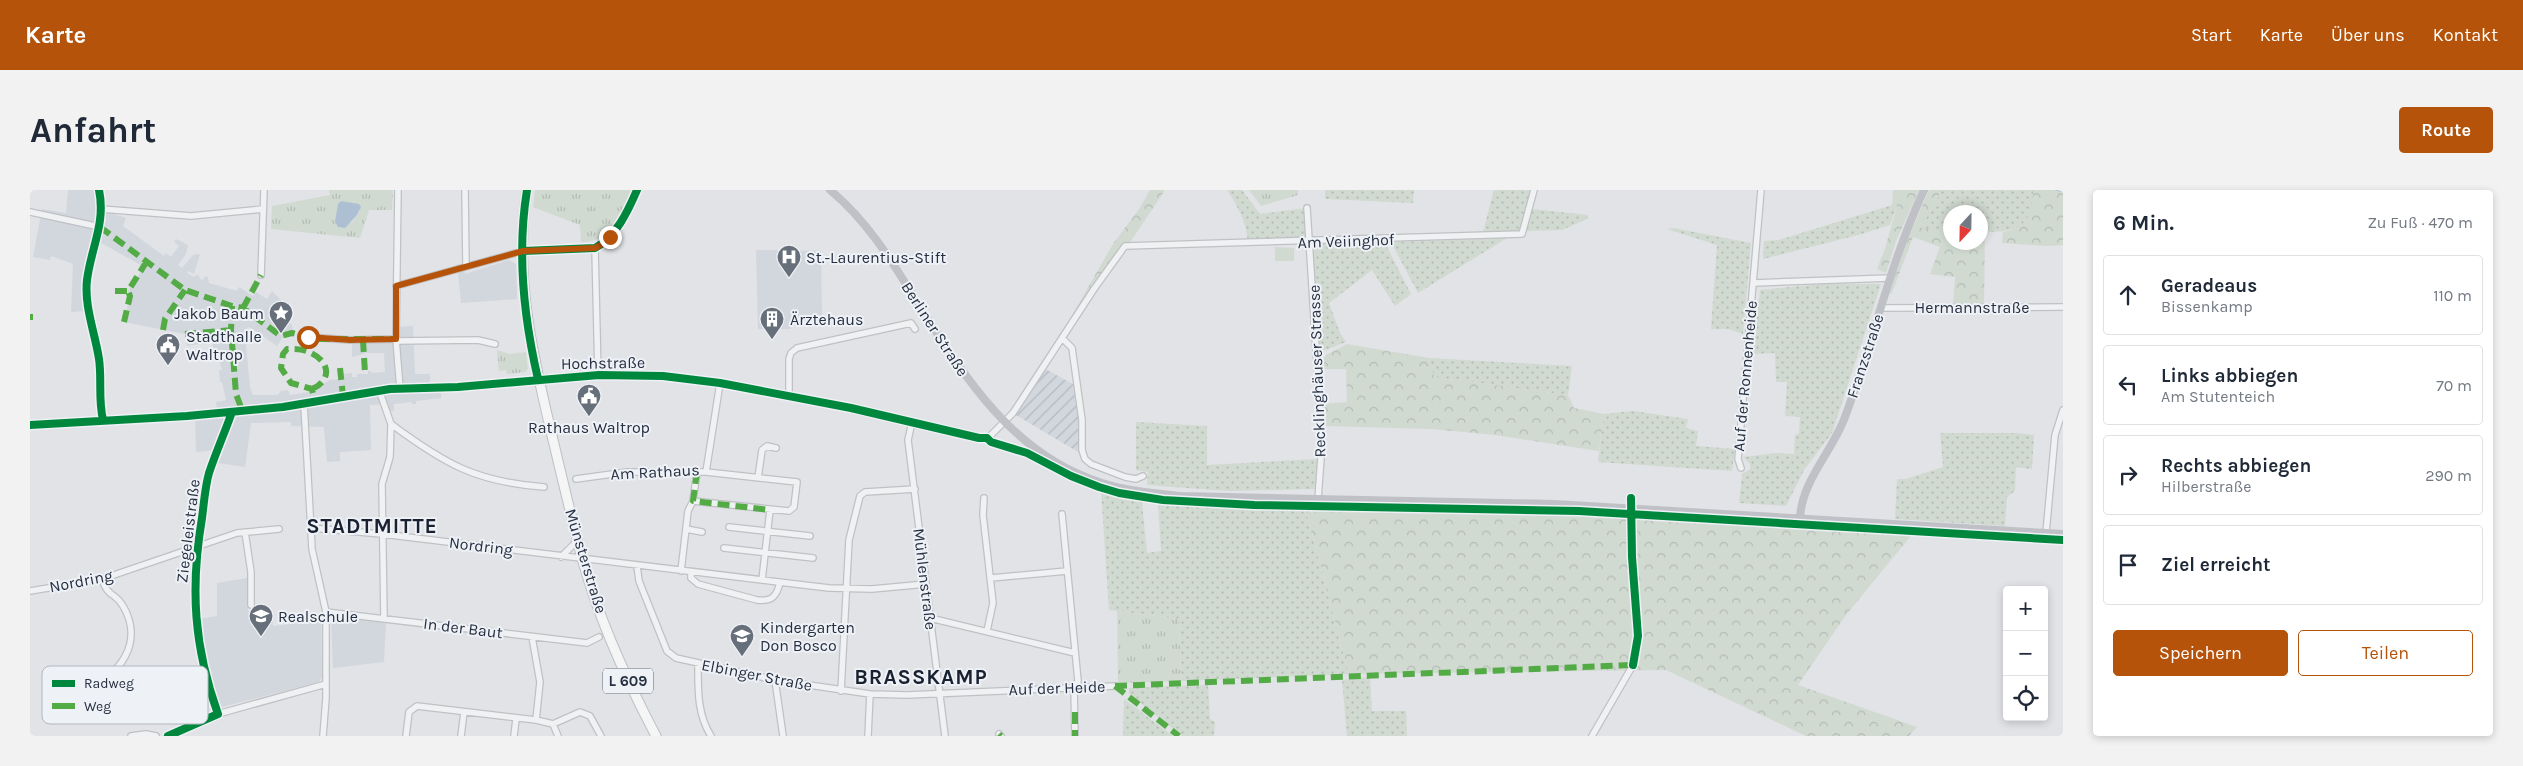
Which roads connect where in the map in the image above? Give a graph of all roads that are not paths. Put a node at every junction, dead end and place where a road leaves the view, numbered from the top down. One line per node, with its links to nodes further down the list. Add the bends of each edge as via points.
1 (99, 190): 13 (main road)
2 (264, 190): 12 (street)
3 (398, 190): 23 (street)
4 (465, 190): 19 (street)
5 (527, 190): 18 (main road, L 609)
6 (637, 190): 17 (street, via 615,230 606,242)
7 (830, 190): 42 (main road, Berliner Straße, via 877,240 974,389)
8 (1534, 190): 16 (street, Am Veiinghof, via 1522,234)
9 (1761, 190): 22 (street, Auf der Ronnenheide)
10 (1924, 190): 21 (main road, Franzstraße, via 1905,232)
11 (1307, 208): 16 (street, Recklinghäuser Strasse)
12 (263, 209): 13 (street, via 190,216); 20 (street)
13 (101, 210): 15 (main road)
14 (30, 212): 15 (street)
15 (100, 227): 40 (main road, via 87,286 99,360 99,404)
16 (1311, 242): 28 (street, Am Veiinghof, via 1125,246); 57 (street, Recklinghäuser Strasse, via 1322,444)
17 (595, 248): 18 (street); 31 (street)
18 (523, 251): 19 (street); 32 (main road, L 609, via 528,325)
19 (466, 266): 23 (street)
20 (261, 275)
21 (1890, 278): 22 (street, Auf der Ronnenheide); 25 (main road, Franzstraße)
22 (1754, 283): 48 (street, Auf der Ronnenheide, via 1738,459)
23 (396, 286): 29 (street)
24 (2063, 307): 25 (street, Hermannstraße)
25 (1880, 308): 61 (main road, Franzstraße, via 1844,420 1814,473 1800,508)
26 (915, 329): 36 (street, via 911,323 797,348 789,359)
27 (308, 337): 29 (street)
28 (1062, 338): 42 (street); 51 (street, via 1072,348 1085,460 1126,477 1136,479)
29 (396, 340): 30 (street, via 478,340); 34 (street)
30 (495, 344)
31 (598, 375): 32 (street, Hochstraße); 33 (street, Hochstraße, via 663,376)
32 (538, 379): 34 (street, Hochstraße); 73 (main road, Münsterstraße / L 609)
33 (720, 383): 36 (street, Hochstraße); 50 (street, Am Rathaus)
34 (400, 389): 35 (street, Hochstraße)
35 (379, 390): 37 (street, Hochstraße); 43 (street)
36 (789, 395): 41 (street, Hochstraße)
37 (304, 404): 39 (street, Hochstraße); 63 (street)
38 (2063, 410): 69 (street, via 2055,435)
39 (232, 412): 40 (street, Hochstraße); 74 (street, Ziegeleistraße, via 209,474)
40 (103, 420): 44 (street, Hochstraße)
41 (912, 422): 45 (street); 55 (street, Mühlenstraße, via 908,440)
42 (1004, 422): 45 (street); 57 (main road, via 1062,464 1117,487 1181,496)
43 (391, 424): 54 (street, via 430,453 475,476 515,485); 70 (street, via 390,457 382,484)
44 (30, 425)
45 (987, 438): 47 (street, via 990,442)
46 (776, 448): 52 (street, via 767,446 762,450)
47 (1028, 453)
48 (1741, 468)
49 (697, 472): 50 (street, Am Rathaus); 53 (street, Am Rathaus, via 627,472); 58 (street)
50 (706, 472): 52 (street)
51 (1143, 476)
52 (758, 478): 59 (street, via 797,482 794,507 789,511)
53 (576, 479)
54 (544, 487)
55 (914, 489): 88 (street, Mühlenstraße); 89 (street, via 862,494 849,540)
56 (984, 498): 84 (street)
57 (1318, 499): 61 (main road, via 1554,504)
58 (693, 501): 59 (street); 65 (street, via 688,511)
59 (770, 510): 68 (street)
60 (1062, 514): 82 (street)
61 (1800, 518): 69 (main road)
62 (729, 527): 68 (street)
63 (311, 528): 70 (street, Nordring); 92 (street, via 312,549)
64 (279, 529): 66 (street, Nordring)
65 (686, 530): 67 (street); 81 (street)
66 (245, 532): 74 (street, Nordring); 91 (street, via 251,572)
67 (702, 532)
68 (767, 532): 72 (street); 76 (street)
69 (2046, 533): 71 (main road)
70 (382, 534): 77 (street, Nordring); 94 (street)
71 (2063, 534)
72 (810, 536)
73 (578, 540): 77 (street); 79 (main road, Münsterstraße / L 609)
74 (197, 546): 85 (street, Nordring); 101 (street, Ziegeleistraße, via 195,624)
75 (724, 548): 76 (street)
76 (766, 553): 78 (street); 86 (street)
77 (562, 557): 79 (street, Nordring)
78 (813, 558)
79 (582, 560): 80 (street, Nordring); 127 (main road, Münsterstraße / L 609, via 623,670)
80 (637, 566): 81 (street, Nordring); 99 (street, Elbinger Straße, via 639,581 667,651 676,658)
81 (681, 571): 83 (street, Nordring)
82 (1067, 571): 84 (street); 98 (street)
83 (690, 572): 86 (street, Nordring); 87 (street, via 698,584 765,601 774,598)
84 (991, 578): 95 (street, via 993,603)
85 (102, 579): 90 (street, Nordring); 100 (street, via 105,590 122,603 131,623 129,644)
86 (762, 580): 87 (street, Nordring)
87 (780, 582): 89 (street, Nordring)
88 (926, 584): 89 (street, Nordring); 93 (street, Mühlenstraße)
89 (848, 589): 108 (street)
90 (30, 591)
91 (251, 605)
92 (326, 612): 94 (street, In der Baut); 104 (street)
93 (930, 618): 95 (street); 109 (street, Mühlenstraße)
94 (384, 619): 96 (street, In der Baut)
95 (987, 632): 98 (street)
96 (532, 637): 97 (street, In der Baut, via 587,643); 115 (street, via 540,682)
97 (599, 637)
98 (1075, 653): 107 (street, via 1078,681)
99 (698, 664): 103 (street, Elbinger Straße); 128 (street, via 698,697 703,724)
100 (119, 666)
101 (204, 666)
102 (1633, 666): 133 (street)
103 (775, 680): 108 (street, Elbinger Straße); 129 (street)
104 (326, 684): 112 (street); 121 (street)
105 (208, 686): 112 (street, Ziegeleistraße)
106 (1115, 686): 107 (street, Auf der Heide)
107 (1074, 687): 109 (street, Auf der Heide); 132 (street)
108 (841, 691): 110 (street, Elbinger Straße)
109 (939, 692): 110 (street, Elbinger Straße); 131 (street, Mühlenstraße)
110 (870, 694): 130 (street)
111 (464, 712): 114 (street); 122 (street, via 417,706 409,712); 123 (street)
112 (218, 714): 113 (street)
113 (208, 718)
114 (516, 719): 115 (street); 124 (street)
115 (536, 720): 117 (street)
116 (195, 724): 120 (street)
117 (553, 724): 125 (street); 126 (street, via 580,712 590,716)
118 (131, 736): 119 (street)
119 (156, 736)
120 (168, 736)
121 (323, 736)
122 (406, 736)
123 (461, 736)
124 (514, 736)
125 (558, 736)
126 (601, 736)
127 (656, 736)
128 (710, 736)
129 (783, 736)
130 (868, 736)
131 (945, 736)
132 (1075, 736)
133 (1592, 736)

